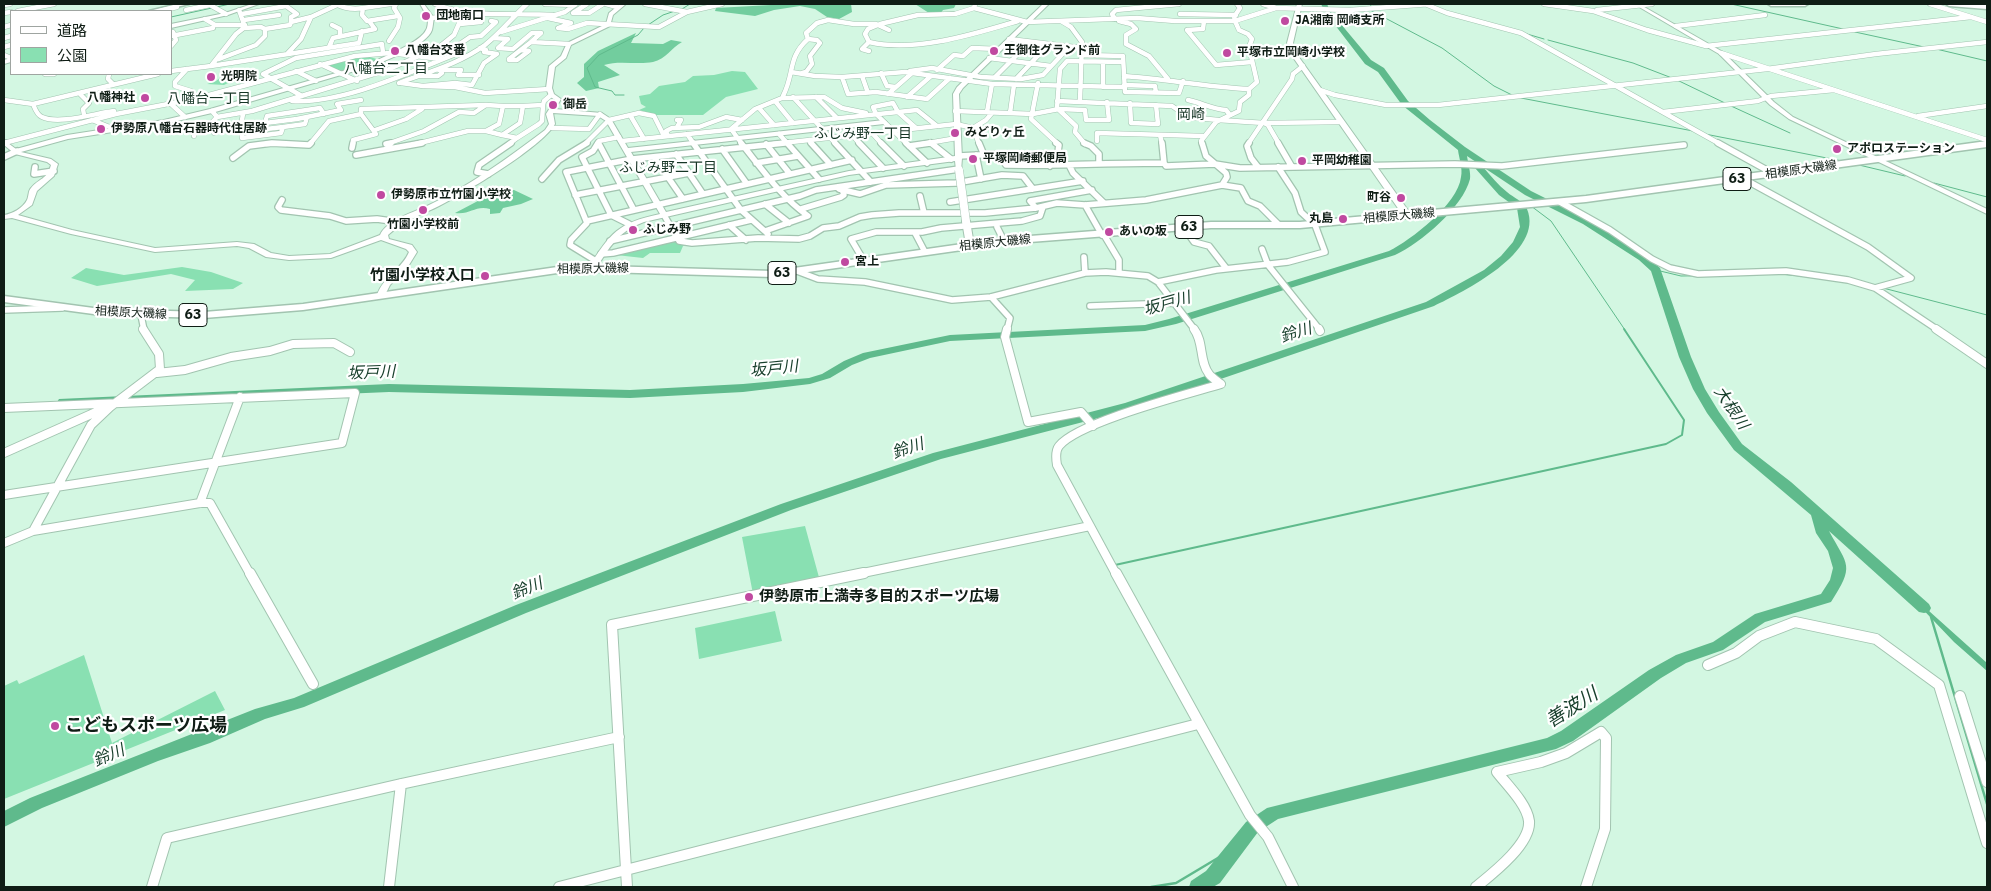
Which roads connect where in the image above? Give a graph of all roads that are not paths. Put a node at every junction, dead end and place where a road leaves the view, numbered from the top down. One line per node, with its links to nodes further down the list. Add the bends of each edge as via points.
1 (4, 4): 2 (street)
2 (10, 4)
3 (25, 4): 42 (street)
4 (54, 4): 42 (street)
5 (256, 4): 47 (street)
6 (337, 4): 40 (street); 60 (street)
7 (392, 4): 40 (street)
8 (396, 4): 59 (street, via 394,8)
9 (422, 4): 62 (street)
10 (435, 4): 49 (street, via 452,10)
11 (527, 4): 49 (street)
12 (545, 4): 13 (street)
13 (575, 4): 50 (street)
14 (587, 4): 51 (street)
15 (645, 4): 52 (street)
16 (720, 4): 52 (street)
17 (1046, 4): 75 (street)
18 (1179, 4): 65 (street, via 1116,10 1112,14)
19 (1237, 4): 66 (street, via 1240,8)
20 (1263, 4): 41 (street)
21 (1425, 4): 22 (street); 38 (street, via 1366,10); 178 (street, via 1521,33)
22 (1433, 4)
23 (1544, 4): 48 (street)
24 (1603, 4): 45 (street)
25 (1652, 4): 33 (street)
26 (1771, 4): 27 (main road)
27 (1805, 4)
28 (1930, 4): 61 (street)
29 (1949, 4): 34 (main road)
30 (1969, 4): 34 (highway)
31 (212, 5): 39 (street); 46 (street); 53 (street)
32 (620, 5): 36 (street); 81 (street, via 611,14)
33 (1638, 5): 45 (street); 83 (street)
34 (1987, 5)
35 (175, 6): 39 (main road); 43 (main road); 44 (street)
36 (606, 6): 51 (street, via 589,13)
37 (974, 6): 70 (street); 78 (street, via 955,14 918,15)
38 (1298, 6): 41 (street); 139 (street, via 1290,43)
39 (186, 7)
40 (363, 8): 68 (street, via 362,15)
41 (1276, 8): 66 (street)
42 (30, 10)
43 (157, 10)
44 (164, 10)
45 (1601, 10): 48 (street)
46 (197, 11)
47 (240, 11): 53 (street); 67 (street); 73 (street, via 286,6 297,14 290,17)
48 (1593, 11): 107 (street, via 1687,42)
49 (517, 12): 57 (street); 90 (street)
50 (565, 12): 51 (street); 57 (street)
51 (573, 12)
52 (687, 12): 81 (street, via 659,27)
53 (223, 13): 64 (street)
54 (1180, 14): 55 (street)
55 (1206, 14): 66 (street); 72 (street)
56 (279, 15): 67 (street)
57 (555, 15): 63 (street)
58 (1765, 15): 83 (street)
59 (398, 16): 68 (street); 97 (street, via 398,27)
60 (311, 17): 73 (street); 121 (street, via 301,39)
61 (1971, 17): 76 (street); 107 (street)
62 (431, 18): 77 (street, via 458,15); 105 (street, via 428,31)
63 (548, 18): 81 (street, via 571,23 558,28 568,29 587,23); 82 (street)
64 (205, 19): 79 (street); 84 (street, via 215,24)
65 (1115, 19): 71 (street); 72 (street); 168 (street, via 1136,29 1126,35 1126,44 1148,56)
66 (1236, 19): 72 (street); 132 (street, via 1238,30 1252,39 1249,47)
67 (244, 20): 84 (street)
68 (370, 21): 89 (street, via 375,28)
69 (491, 21): 113 (street, via 496,22 482,36 470,36)
70 (1018, 21): 75 (street); 99 (street, via 951,40 894,45)
71 (1061, 21): 75 (street); 111 (street, via 1080,38)
72 (1206, 21): 132 (street, via 1203,29 1187,30 1216,65)
73 (291, 22): 86 (street, via 288,26)
74 (481, 22): 77 (street)
75 (1027, 22): 96 (street)
76 (1987, 22)
77 (460, 24): 109 (street, via 454,35)
78 (880, 24): 88 (street); 95 (street, via 828,19 808,30); 99 (street, via 865,32)
79 (172, 25)
80 (332, 25): 92 (street, via 340,29)
81 (608, 25): 102 (street)
82 (524, 26): 87 (street); 90 (street); 94 (street)
83 (1676, 26): 107 (street)
84 (245, 27): 86 (street); 127 (street)
85 (214, 28): 91 (street)
86 (264, 29): 127 (street, via 261,43)
87 (541, 29)
88 (889, 30)
89 (362, 31): 92 (street); 108 (street, via 359,43)
90 (500, 32): 93 (street)
91 (172, 34): 104 (street, via 176,40)
92 (340, 35): 108 (street, via 333,38)
93 (493, 38): 94 (street); 110 (street)
94 (508, 39): 98 (street, via 498,48 513,49 532,32 541,33)
95 (808, 39): 147 (street, via 794,52); 149 (street, via 820,43 810,56 811,66)
96 (1009, 39): 100 (street); 112 (street)
97 (389, 41)
98 (532, 42): 102 (street); 114 (street)
99 (869, 42): 115 (street, via 862,48)
100 (1030, 42): 103 (street); 128 (street)
101 (1987, 42): 141 (street)
102 (569, 44): 193 (street, via 564,57 552,66)
103 (1049, 44): 106 (street); 134 (street)
104 (172, 45)
105 (412, 45): 109 (street); 118 (street)
106 (1069, 46): 111 (street); 138 (street)
107 (1710, 46): 120 (street)
108 (329, 47): 121 (street)
109 (438, 48): 113 (street)
110 (480, 48): 119 (street); 136 (street, via 497,54)
111 (1083, 48): 123 (street)
112 (999, 49): 125 (street); 143 (street, via 972,48 963,56 954,55)
113 (450, 50): 116 (street)
114 (521, 50)
115 (869, 51)
116 (461, 52): 119 (street); 126 (street)
117 (383, 53): 118 (street); 122 (street, via 382,44); 133 (street)
118 (398, 53): 124 (street); 152 (street)
119 (472, 53): 142 (street, via 458,62)
120 (1721, 53): 141 (street); 146 (street)
121 (287, 54): 137 (street)
122 (305, 55): 133 (street); 165 (street, via 263,74)
123 (1083, 55): 129 (street); 131 (street, via 1123,56)
124 (419, 56): 126 (street); 169 (street)
125 (989, 58): 128 (street); 167 (street)
126 (441, 59): 171 (street)
127 (215, 61): 137 (street)
128 (1011, 61): 134 (street); 164 (street)
129 (1082, 61): 130 (street); 161 (street, via 1067,61 1060,68); 182 (street)
130 (1103, 62): 131 (street); 185 (street)
131 (1123, 62): 162 (street)
132 (1252, 62): 188 (street, via 1257,82)
133 (320, 64): 145 (street); 152 (street)
134 (1031, 64): 138 (street); 173 (street)
135 (476, 65): 136 (street)
136 (483, 65): 155 (street)
137 (211, 66): 140 (street)
138 (1051, 66): 156 (street)
139 (1302, 66): 190 (street); 258 (street, via 1293,74)
140 (187, 69): 144 (street); 205 (street, via 175,86 191,91)
141 (1771, 69): 146 (street); 191 (street)
142 (430, 70): 155 (street, via 461,70 458,75); 157 (street)
143 (937, 70): 148 (street, via 926,68); 167 (street)
144 (172, 71)
145 (296, 71): 165 (street); 170 (street)
146 (1741, 71): 178 (street); 204 (street)
147 (791, 72): 149 (street); 199 (street, via 788,90)
148 (905, 72): 150 (street); 151 (street)
149 (802, 73): 163 (street)
150 (881, 73): 159 (street); 184 (street, via 887,86)
151 (912, 73): 160 (street); 184 (street)
152 (341, 74): 169 (street); 170 (street)
153 (109, 75): 175 (street, via 108,79)
154 (154, 75): 175 (street)
155 (478, 75): 180 (street, via 472,85)
156 (1041, 75): 161 (street); 173 (street); 177 (street)
157 (415, 76): 158 (street); 174 (street)
158 (438, 76)
159 (862, 76): 163 (street); 195 (street)
160 (931, 76): 166 (street); 202 (street)
161 (1060, 76): 181 (street)
162 (1124, 76): 168 (street); 183 (street)
163 (842, 77): 195 (street, via 848,94)
164 (995, 77): 167 (street); 173 (street)
165 (268, 78): 187 (street); 205 (street)
166 (950, 78): 167 (street); 202 (street, via 926,99)
167 (969, 78): 176 (street); 228 (street, via 956,94)
168 (1168, 78): 172 (street)
169 (356, 80): 179 (street); 198 (street)
170 (316, 81): 187 (street)
171 (387, 81): 174 (street); 179 (street)
172 (1183, 81): 183 (street, via 1179,93 1125,92); 188 (street)
173 (1015, 82): 176 (street); 177 (street); 234 (street)
174 (399, 83): 180 (street)
175 (114, 84): 189 (street); 196 (street)
176 (992, 84): 232 (street)
177 (1037, 85): 181 (street); 239 (street)
178 (1614, 85): 190 (street, via 1424,105 1377,103); 233 (street)
179 (369, 86): 186 (street)
180 (423, 86): 194 (street)
181 (1059, 86): 182 (street); 209 (street)
182 (1081, 86): 185 (street); 211 (street)
183 (1124, 86): 185 (street)
184 (896, 87): 197 (street)
185 (1103, 87)
186 (363, 88): 207 (street, via 322,99); 208 (street)
187 (289, 89): 198 (street); 226 (street)
188 (1249, 89): 241 (street, via 1249,95 1240,102 1239,111)
189 (112, 90)
190 (1320, 90): 255 (street)
191 (1837, 90): 204 (street); 245 (street)
192 (58, 92): 203 (street)
193 (550, 92): 194 (street); 221 (street); 227 (street, via 558,99)
194 (491, 93): 217 (street)
195 (868, 93): 197 (street)
196 (80, 94): 203 (street); 240 (street, via 89,103 83,109)
197 (888, 94): 202 (street)
198 (302, 96): 207 (street)
199 (783, 96)
200 (793, 97): 201 (street); 212 (street); 252 (street)
201 (816, 97): 238 (street, via 824,97 842,108); 247 (street)
202 (907, 97)
203 (66, 98): 215 (street)
204 (1766, 98): 233 (street); 322 (street, via 1791,118)
205 (194, 99): 216 (street)
206 (4, 100): 215 (street)
207 (290, 100): 235 (street)
208 (361, 100): 230 (street); 236 (street, via 337,104 341,110)
209 (1057, 100): 211 (street); 225 (street)
210 (1188, 100): 241 (street, via 1211,109 1226,110)
211 (1080, 101): 213 (street)
212 (775, 102): 224 (street); 257 (street)
213 (1107, 102): 214 (street); 225 (street, via 1109,120 1086,120 1085,110)
214 (1130, 103): 218 (street); 218 (street, via 1131,124 1158,124)
215 (33, 104): 240 (street, via 36,112 45,118)
216 (171, 104): 229 (street); 244 (street)
217 (484, 104): 219 (street); 223 (street); 297 (street, via 474,113 459,112 438,126)
218 (1156, 105): 253 (street, via 1172,106 1188,117)
219 (503, 106): 220 (street); 272 (street, via 499,124)
220 (523, 106): 221 (street); 278 (street, via 520,123)
221 (544, 106): 284 (street, via 542,121)
222 (1987, 106): 245 (street)
223 (427, 107): 230 (street); 271 (street)
224 (759, 108): 251 (street, via 751,111); 260 (street)
225 (1059, 110): 239 (street); 326 (street, via 1076,126 1074,132 1099,154)
226 (212, 111): 242 (street); 244 (street)
227 (552, 111): 237 (street); 265 (street)
228 (955, 111): 232 (street); 259 (street)
229 (128, 112): 240 (street); 248 (street)
230 (361, 112): 271 (street); 317 (street, via 329,121 309,145 272,143 249,146)
231 (898, 112): 238 (street); 238 (street, via 892,102 874,106); 262 (street, via 919,110); 266 (street)
232 (989, 112): 234 (street); 267 (street)
233 (1663, 112): 348 (street)
234 (1010, 113): 239 (street)
235 (243, 114): 242 (street); 261 (street)
236 (324, 114): 246 (street); 256 (street, via 320,108 267,116)
237 (600, 114): 249 (street); 265 (street, via 589,129)
238 (876, 114): 247 (street); 254 (street)
239 (1033, 114): 334 (street, via 1031,119 1059,145 1057,158)
240 (84, 115)
241 (1230, 115): 253 (street)
242 (217, 116): 264 (street)
243 (630, 116): 249 (street); 282 (street, via 639,113 654,116); 289 (street)
244 (185, 117): 270 (street)
245 (1916, 117): 295 (street)
246 (307, 118): 256 (street); 261 (street, via 305,124 283,127 281,133 242,138)
247 (836, 118): 252 (street)
248 (92, 120): 270 (street); 292 (street)
249 (609, 120): 288 (street); 304 (street, via 588,142)
250 (677, 120): 263 (street, via 681,120)
251 (744, 120): 263 (street, via 726,117 699,127); 268 (street)
252 (815, 120): 257 (street); 269 (street)
253 (1218, 120): 258 (street); 283 (street)
254 (884, 122): 269 (street); 273 (street)
255 (1342, 122): 258 (street); 332 (street)
256 (265, 123): 261 (street)
257 (793, 123): 260 (street)
258 (1264, 123): 336 (street, via 1248,146); 338 (street)
259 (956, 124): 262 (street); 267 (street); 287 (street)
260 (774, 125): 268 (street)
261 (241, 126)
262 (938, 126): 266 (street)
263 (677, 127): 282 (street, via 668,129)
264 (206, 128): 274 (street, via 212,128); 281 (street, via 196,130)
265 (552, 128): 346 (street)
266 (916, 128): 273 (street)
267 (973, 128): 312 (street)
268 (731, 129): 276 (street); 285 (street)
269 (823, 129): 277 (street); 286 (street)
270 (118, 130): 307 (street, via 68,137)
271 (375, 130): 303 (street, via 376,134 352,140)
272 (486, 131): 278 (street); 310 (street, via 468,131)
273 (893, 131): 275 (street); 301 (street)
274 (214, 133)
275 (872, 133): 279 (street); 333 (street)
276 (687, 134): 282 (street); 296 (street)
277 (779, 134): 285 (street); 293 (street)
278 (502, 135): 284 (street)
279 (852, 135): 286 (street); 340 (street)
280 (1160, 135): 283 (street); 291 (street, via 1097,133); 327 (street)
281 (194, 136)
282 (666, 136): 289 (street)
283 (1203, 136): 328 (street, via 1203,152)
284 (516, 138): 346 (street, via 479,165 477,172)
285 (736, 138): 296 (street); 302 (street)
286 (830, 138): 290 (street); 320 (street)
287 (957, 138): 294 (street); 316 (street)
288 (620, 139): 289 (street); 300 (street, via 599,141); 306 (street)
289 (644, 139)
290 (809, 140): 293 (street); 329 (street)
291 (1097, 141)
292 (4, 142): 307 (street)
293 (787, 142): 298 (street); 313 (street)
294 (930, 142): 301 (street); 321 (street)
295 (1987, 142): 322 (main road, 相模原大磯線 / 63)
296 (693, 143): 306 (street); 308 (street)
297 (386, 144)
298 (766, 144): 302 (street); 319 (street)
299 (1684, 145): 332 (street, via 1502,166)
300 (597, 146): 304 (street); 323 (street); 335 (street, via 582,156)
301 (909, 146): 325 (street)
302 (743, 147): 305 (street); 324 (street)
303 (352, 148)
304 (576, 149): 355 (street, via 559,160)
305 (722, 149): 308 (street); 359 (street)
306 (627, 150): 318 (street)
307 (17, 151): 314 (street); 343 (street, via 52,161)
308 (699, 152): 309 (street); 365 (street)
309 (676, 154): 315 (street); 345 (street)
310 (356, 155)
311 (976, 155): 312 (street); 316 (street); 354 (street)
312 (984, 155): 330 (street, via 1000,155 1004,163)
313 (798, 156): 319 (street); 341 (street)
314 (4, 157)
315 (654, 157): 318 (street); 350 (street)
316 (959, 157): 321 (street); 342 (street)
317 (233, 158)
318 (632, 159): 323 (street); 356 (street)
319 (778, 159): 324 (street); 347 (street)
320 (852, 160): 329 (street); 344 (street)
321 (950, 160): 325 (street)
322 (1877, 160): 348 (main road, 相模原大磯線 / 63); 388 (street)
323 (609, 163): 335 (street); 362 (street)
324 (756, 163): 352 (street)
325 (926, 163): 333 (street)
326 (1100, 163): 327 (street); 331 (street)
327 (1164, 163): 328 (street, via 1166,166)
328 (1216, 164): 336 (street); 361 (street, via 1226,173 1227,178)
329 (831, 165): 341 (street)
330 (1010, 165): 334 (street); 349 (street)
331 (1069, 165): 334 (street); 358 (street)
332 (1372, 165): 338 (street); 392 (street)
333 (904, 166): 340 (street)
334 (1050, 166)
335 (587, 167): 368 (street); 372 (street, via 566,172)
336 (1258, 167): 337 (street)
337 (1278, 167): 338 (street); 400 (street, via 1295,193 1301,212)
338 (1292, 167)
339 (33, 168): 343 (street, via 34,174)
340 (883, 168): 344 (street)
341 (810, 170): 347 (street); 353 (street)
342 (957, 170): 357 (street); 360 (street); 398 (street, bridge)
343 (54, 171): 393 (street, via 33,190 30,202)
344 (862, 171): 353 (street); 357 (street)
345 (689, 173): 350 (street); 371 (street)
346 (488, 174): 396 (street, via 440,203)
347 (790, 174): 352 (street)
348 (1774, 174): 351 (main road, 相模原大磯線 / 63)
349 (1005, 175): 354 (street); 369 (street, via 1023,176)
350 (668, 177): 356 (street); 374 (street)
351 (1742, 178): 379 (main road, 相模原大磯線 / 63); 428 (street, via 1868,247 1912,278)
352 (769, 179): 359 (street); 366 (street)
353 (819, 179): 366 (street)
354 (981, 179): 360 (street)
355 (542, 180)
356 (645, 181): 362 (street); 381 (street)
357 (870, 181): 363 (street); 364 (street)
358 (1083, 181): 369 (street); 370 (street)
359 (747, 184): 365 (street)
360 (953, 184): 364 (street)
361 (1222, 185): 380 (street, via 1146,200); 402 (street, via 1241,188 1248,201 1260,206)
362 (621, 186): 368 (street); 386 (street)
363 (835, 187): 367 (street); 376 (street, via 809,190)
364 (876, 187): 367 (street, via 860,194)
365 (725, 189): 371 (street); 375 (street)
366 (777, 189): 375 (street); 376 (street)
367 (842, 189): 385 (street, via 844,195 841,197)
368 (599, 190): 372 (street); 390 (street)
369 (1033, 190): 378 (street)
370 (1092, 190): 380 (street); 384 (street, via 1030,201)
371 (703, 194): 374 (street)
372 (575, 195): 395 (street)
373 (923, 198): 389 (street)
374 (683, 199): 381 (street)
375 (733, 199): 387 (street); 391 (street)
376 (786, 199): 382 (street); 385 (street)
377 (282, 200): 396 (street, via 278,207 282,210 346,221 377,218)
378 (950, 202)
379 (1559, 202): 392 (main road, 相模原大磯線 / 63); 428 (street, via 1608,229 1665,267 1676,270 1704,274 1787,272 1856,282)
380 (1104, 203): 383 (street)
381 (658, 204): 386 (street); 391 (street)
382 (765, 204): 387 (street); 397 (street)
383 (1085, 206): 384 (street, via 1057,203); 408 (street)
384 (1040, 208): 389 (street, via 985,213); 398 (street, via 1038,217 1022,221)
385 (801, 209): 397 (street, via 808,216)
386 (634, 210): 390 (street)
387 (741, 210): 394 (street); 403 (street)
388 (1987, 212)
389 (924, 213): 411 (street, via 860,217 846,224 823,228 806,238)
390 (611, 215): 395 (street); 399 (street)
391 (664, 215): 399 (street); 403 (street)
392 (1407, 215): 400 (main road, 相模原大磯線 / 63)
393 (8, 216): 409 (street, via 155,250 237,244 289,258 331,256)
394 (751, 220): 401 (street); 406 (street)
395 (587, 221): 421 (street, via 570,245)
396 (398, 222): 409 (street)
397 (789, 223): 406 (street)
398 (966, 223): 407 (street); 415 (street)
399 (629, 224): 413 (street)
400 (1312, 224): 402 (main road, 相模原大磯線 / 63); 422 (street, via 1325,252)
401 (729, 225): 410 (street); 412 (street)
402 (1280, 225): 405 (main road, 相模原大磯線 / 63)
403 (671, 226): 410 (street); 413 (street)
404 (997, 227): 414 (street)
405 (1184, 228): 408 (main road, 相模原大磯線 / 63); 423 (street, via 1194,242 1210,246)
406 (765, 231): 411 (street)
407 (915, 232): 417 (street); 420 (street, via 876,232 851,238)
408 (1103, 235): 414 (main road, 相模原大磯線 / 63); 426 (street, via 1119,260)
409 (383, 237): 429 (street, via 409,247 413,252 412,258 384,287)
410 (678, 237): 412 (street, via 679,241 692,243); 418 (street)
411 (773, 238): 412 (street)
412 (746, 240)
413 (610, 241): 418 (street)
414 (1004, 241): 415 (main road, 相模原大磯線 / 63)
415 (970, 245): 417 (main road, 相模原大磯線 / 63)
416 (1262, 249): 422 (street)
417 (925, 252): 420 (main road, 相模原大磯線 / 63)
418 (601, 254): 421 (street)
419 (1084, 257): 425 (street)
420 (864, 261): 424 (main road, 相模原大磯線 / 63)
421 (594, 264): 424 (main road, 相模原大磯線 / 63, via 737,275); 429 (main road, 相模原大磯線 / 63)
422 (1268, 265): 423 (street); 437 (street)
423 (1226, 268): 427 (street)
424 (797, 271): 430 (street, via 818,279 865,282 952,300)
425 (1085, 273): 426 (street); 430 (street)
426 (1119, 274): 427 (street, via 1148,276)
427 (1158, 282): 432 (street)
428 (1875, 288): 439 (street)
429 (381, 295): 436 (main road, 相模原大磯線 / 63, via 254,312)
430 (991, 297): 444 (street, via 1010,318 1005,338 1028,422 1081,412)
431 (4, 299): 434 (main road, 相模原大磯線 / 63)
432 (1173, 303): 433 (street); 444 (street, via 1200,338 1208,372 1221,384)
433 (1090, 306)
434 (62, 308): 435 (street); 436 (main road, 相模原大磯線 / 63)
435 (4, 310)
436 (141, 315): 440 (street, via 141,327 162,360)
437 (1320, 330)
438 (350, 352): 440 (street, via 334,343 293,344 185,370)
439 (1987, 364)
440 (157, 373): 442 (street)
441 (240, 397): 442 (street); 446 (street); 446 (street, via 355,393 342,443)
442 (113, 405): 443 (street); 445 (street); 447 (street, via 91,425)
443 (4, 408)
444 (1092, 424): 450 (street, via 1066,440 1056,452 1057,465)
445 (4, 453)
446 (215, 462): 447 (street); 449 (street)
447 (58, 487): 448 (street); 451 (street)
448 (4, 495)
449 (200, 503): 451 (street); 454 (street, via 210,503)
450 (1090, 526): 456 (street); 457 (street, via 612,625)
451 (32, 531): 452 (street)
452 (4, 543)
453 (1708, 665): 460 (street, via 1736,653 1774,628 1795,622 1876,639 1939,685)
454 (313, 684)
455 (1960, 696): 458 (street)
456 (1198, 724): 461 (street); 466 (street, via 1252,817 1268,837)
457 (619, 737): 459 (street); 461 (street)
458 (1987, 782)
459 (401, 784): 462 (street, via 167,838); 463 (street)
460 (1987, 843)
461 (626, 870): 464 (street); 465 (street)
462 (152, 887)
463 (389, 887)
464 (559, 887)
465 (627, 887)
466 (1294, 887)
467 (1476, 887): 468 (street, via 1508,861 1530,822 1497,772 1566,753 1601,732 1606,738 1605,829)
468 (1586, 887)

